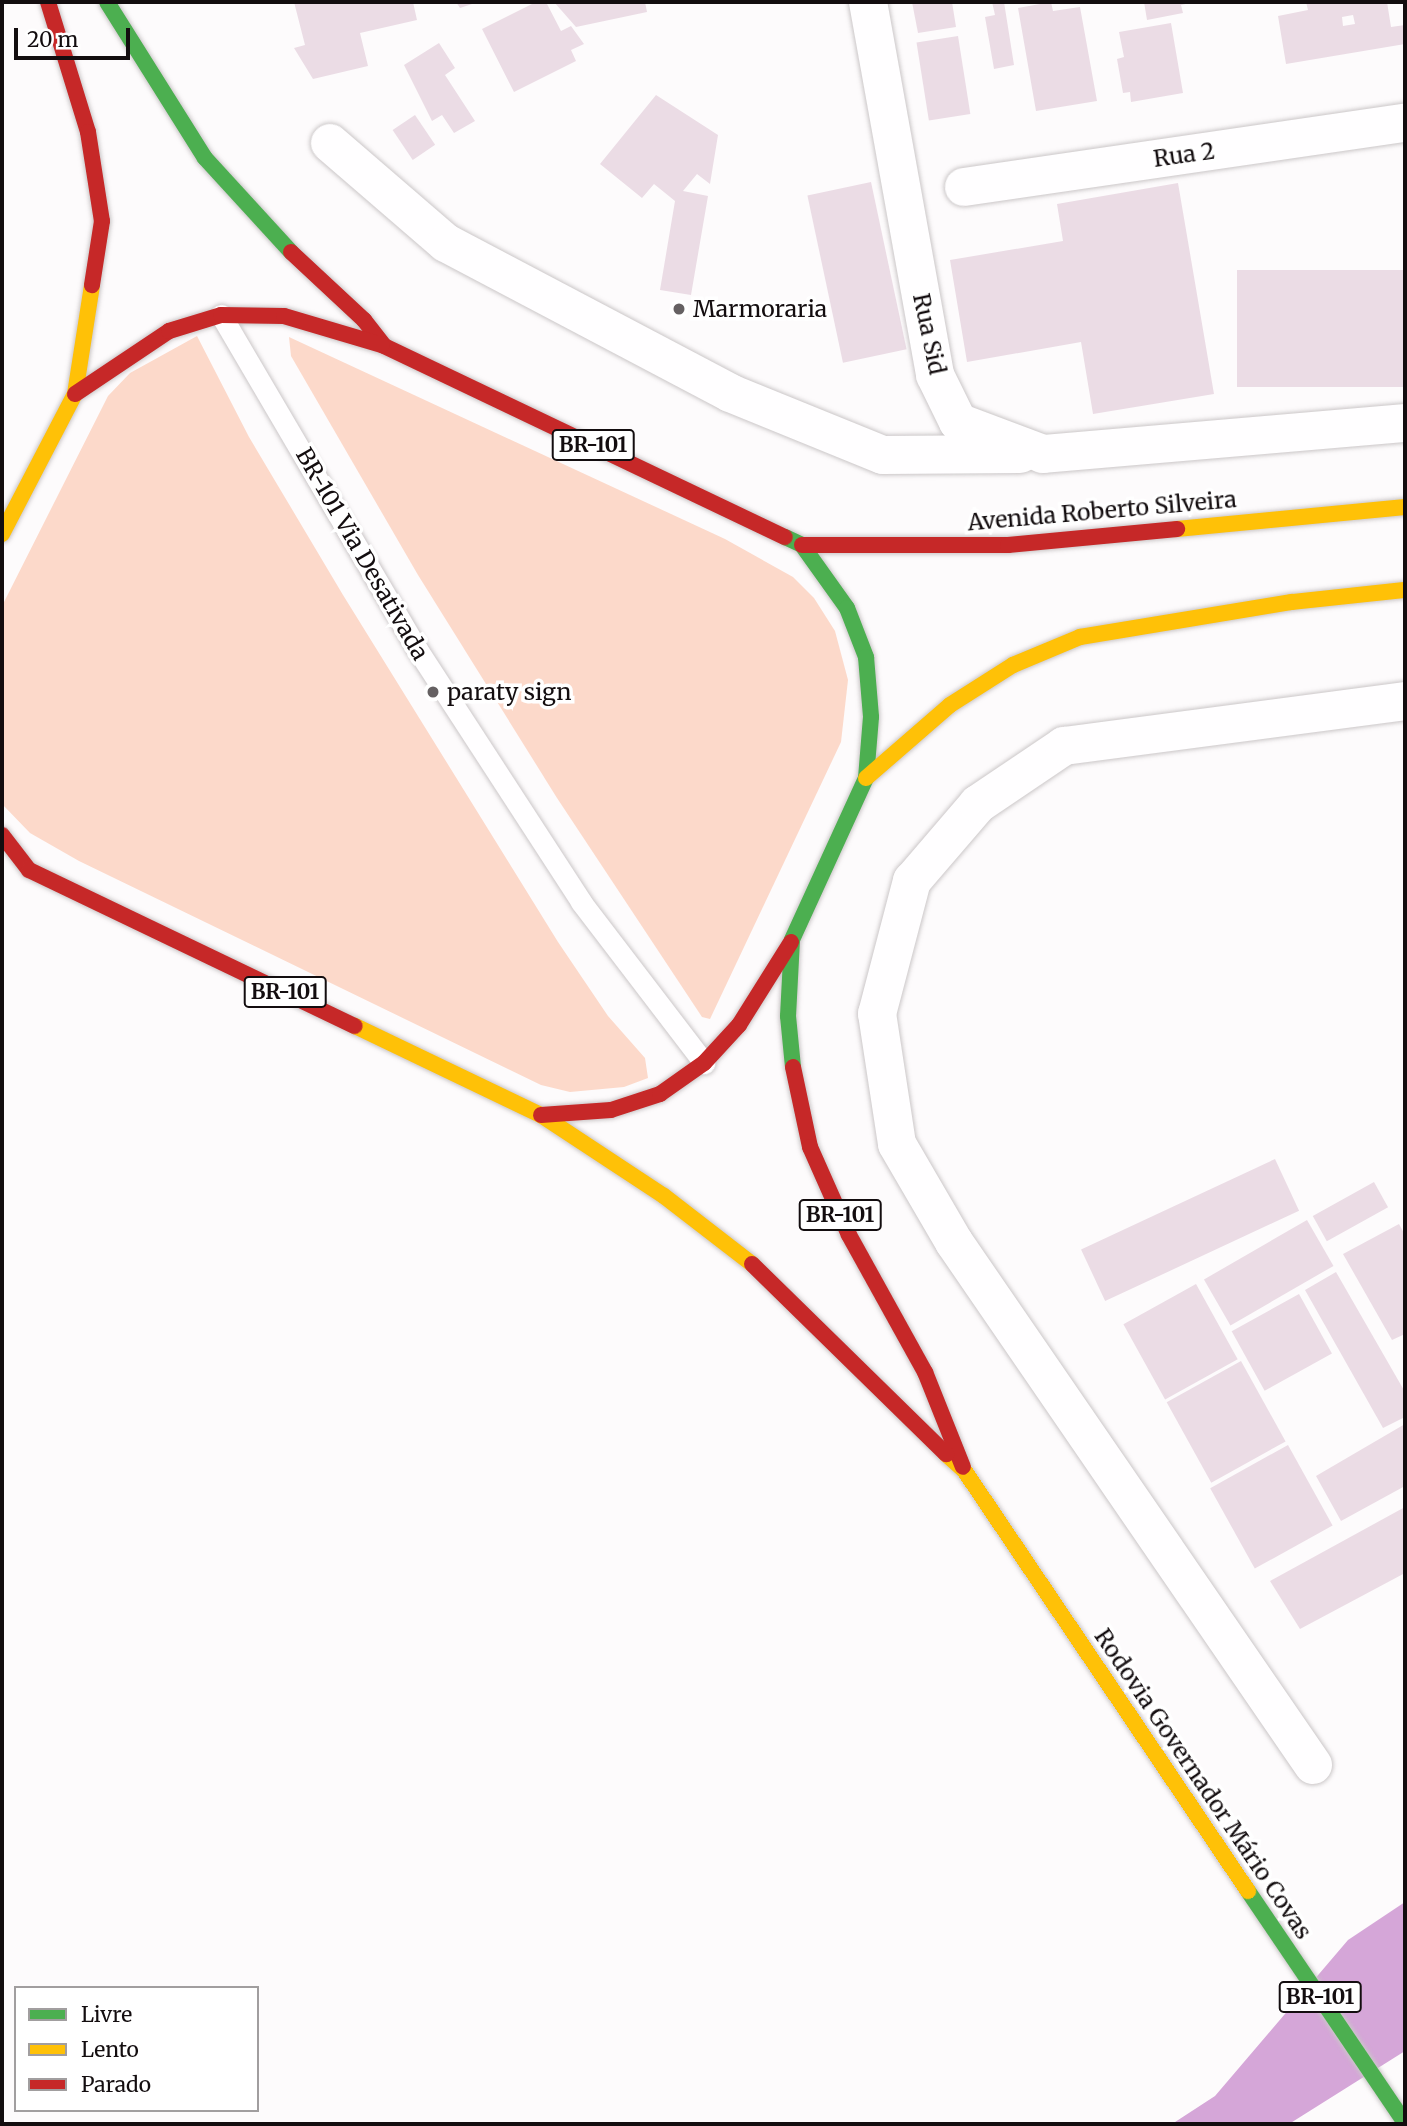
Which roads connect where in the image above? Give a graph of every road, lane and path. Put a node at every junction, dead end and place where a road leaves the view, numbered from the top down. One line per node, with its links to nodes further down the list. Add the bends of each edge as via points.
1 (48, 2): 9 (main road, via 88,132 102,221)
2 (107, 2): 8 (main road, Rodovia Governador Mário Covas / BR-101, via 205,158 261,224 364,320)
3 (869, 2): 11 (street, Rua Sid, via 935,375 958,422)
4 (1405, 123): 6 (street, Rua 2)
5 (330, 143): 11 (street, via 446,243 730,393 883,454)
6 (964, 187)
7 (221, 315): 8 (main road, via 284,316); 9 (main road, via 169,331); 22 (lane, BR-101 Via Desativada, via 417,649 581,902)
8 (384, 346): 14 (main road, Rodovia Governador Mário Covas / BR-101)
9 (75, 394): 13 (main road)
10 (1405, 422): 11 (street, Rua Sid)
11 (1043, 454)
12 (1405, 507): 14 (main road, Avenida Roberto Silveira, via 1008,545)
13 (2, 534)
14 (802, 545): 17 (main road, Rodovia Governador Mário Covas / BR-101, via 847,608 866,657 871,717)
15 (1405, 590): 17 (main road, via 1080,637 1013,665 950,705)
16 (1405, 701): 25 (street, via 1064,746 978,804 912,881 877,1014 897,1144 954,1242)
17 (866, 778): 21 (main road, Rodovia Governador Mário Covas / BR-101)
18 (2, 835): 20 (main road, Rodovia Governador Mário Covas / BR-101)
19 (2, 859): 20 (main road)
20 (29, 870): 23 (main road, Rodovia Governador Mário Covas / BR-101)
21 (792, 940): 22 (main road, via 739,1025); 24 (main road, Rodovia Governador Mário Covas / BR-101, via 788,1016 796,1091 810,1147 849,1235 925,1372)
22 (704, 1063): 23 (main road, via 660,1094 611,1110)
23 (541, 1115): 24 (main road, Rodovia Governador Mário Covas / BR-101, via 664,1196 765,1274 884,1398)
24 (964, 1470): 26 (main road, Rodovia Governador Mário Covas / BR-101)
25 (1313, 1765)
26 (1405, 2123)

